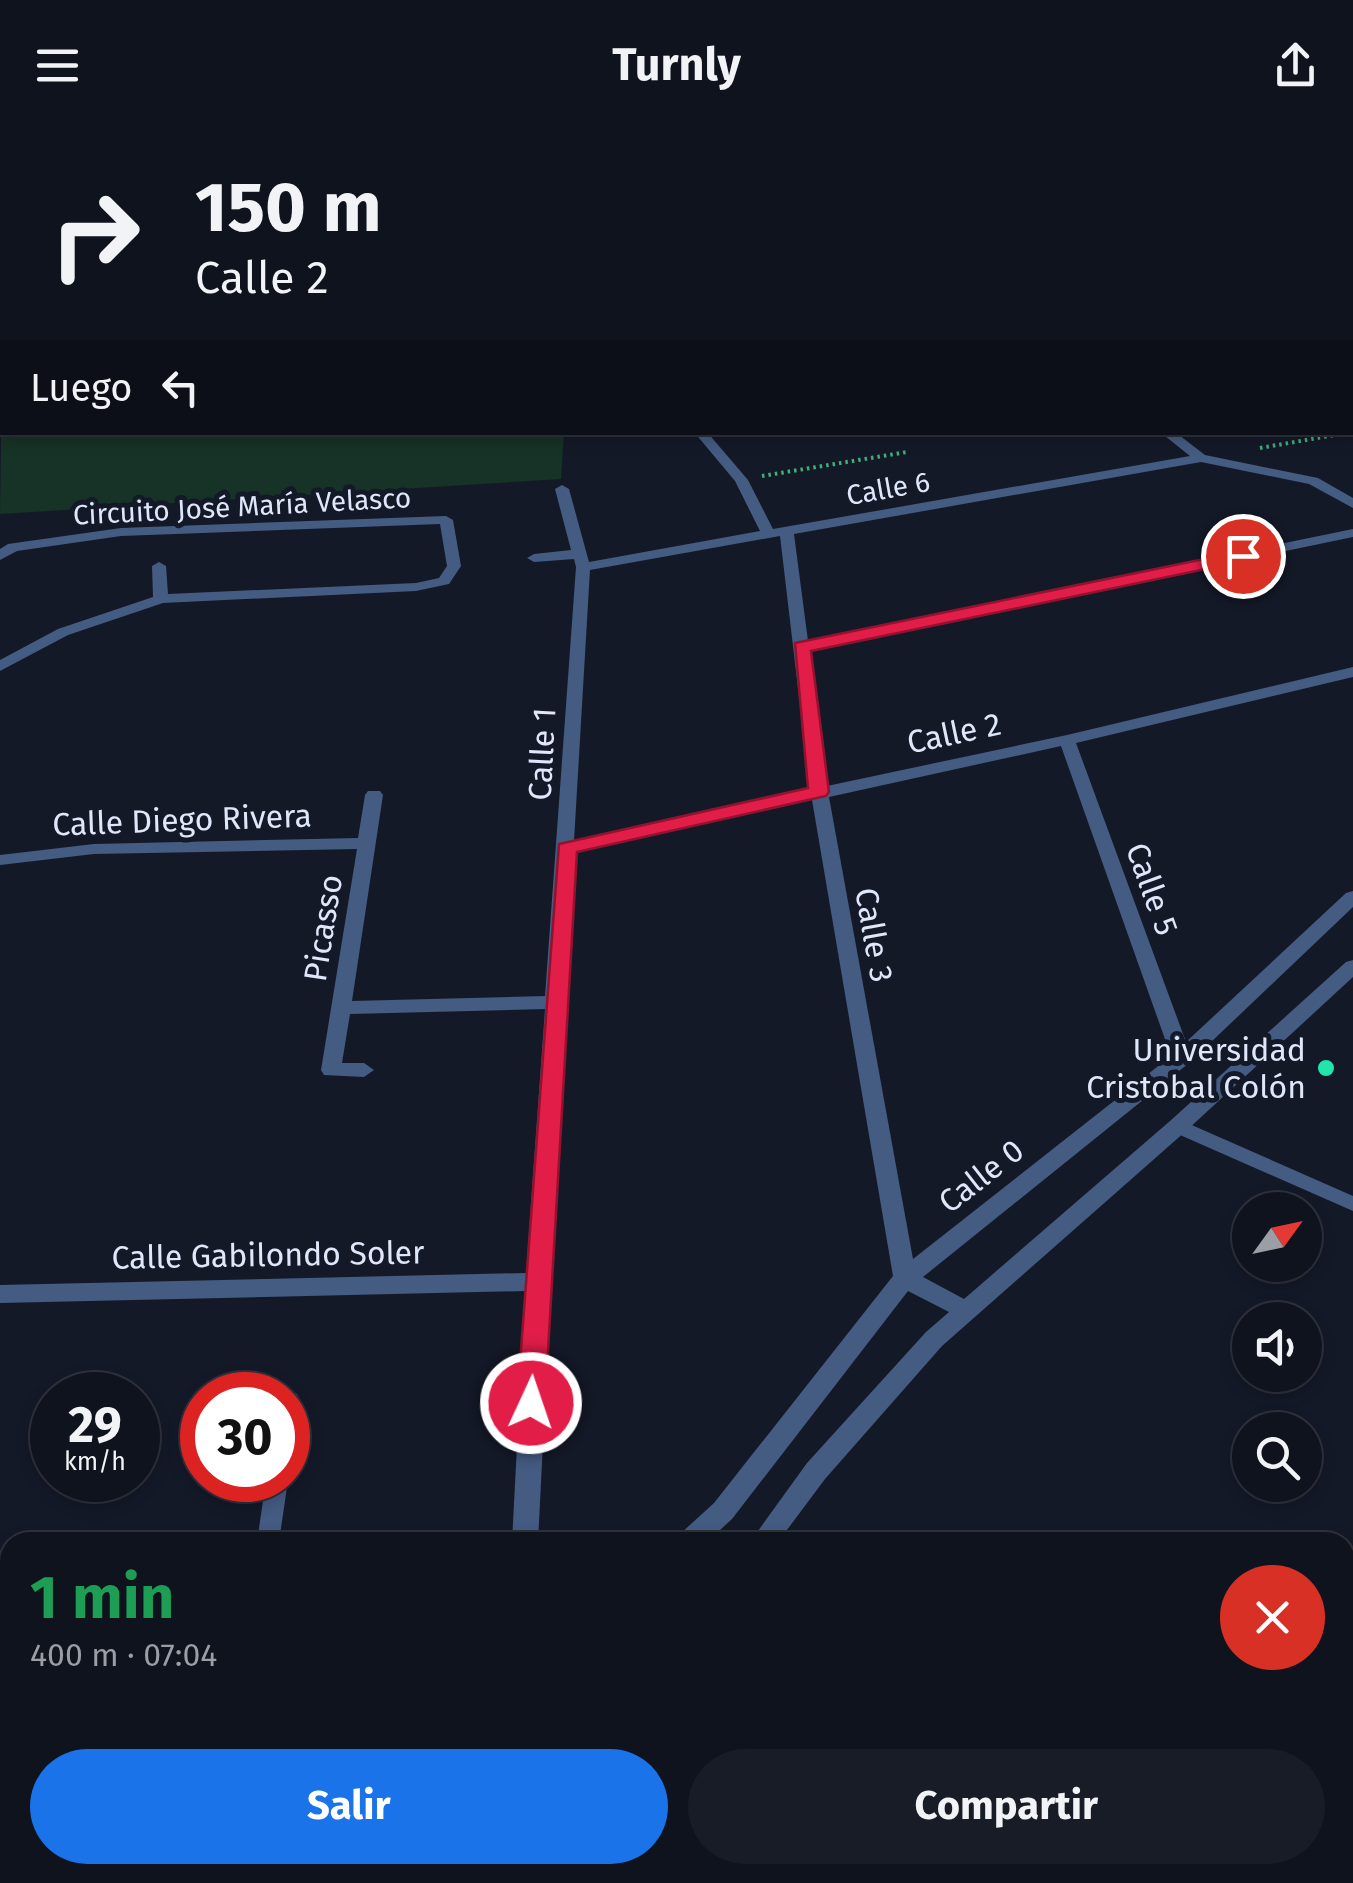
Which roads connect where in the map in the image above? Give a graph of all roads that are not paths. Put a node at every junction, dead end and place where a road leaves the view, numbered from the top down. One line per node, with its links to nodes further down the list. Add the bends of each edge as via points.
1 (703, 435): 6 (street, Calle 3)
2 (1170, 435): 3 (street)
3 (1201, 458): 5 (street, via 1313,482); 6 (street, Calle 6)
4 (562, 489): 10 (street, Calle 1)
5 (1353, 504)
6 (778, 533): 10 (street, Calle 6); 13 (street, Calle 3)
7 (1353, 534): 13 (street)
8 (0, 556): 12 (street, Circuito José María Velasco, via 12,547 120,532 446,520 454,566 444,581)
9 (534, 558): 10 (street, Calle 6)
10 (582, 560): 20 (street, Calle 1)
11 (159, 566): 12 (street)
12 (160, 599): 14 (street, Circuito José María Velasco, via 63,632)
13 (801, 647): 17 (street, Calle 3)
14 (0, 666)
15 (1353, 672): 16 (street, Calle 2)
16 (1067, 740): 17 (street, Calle 2); 26 (street, Calle 5)
17 (819, 792): 20 (street, Calle 2); 30 (street, Calle 3)
18 (374, 795): 19 (street, Picasso)
19 (367, 844): 21 (street, Calle Diego Rivera, via 94,849); 25 (street, Picasso)
20 (566, 848): 24 (street, Calle 1)
21 (0, 860)
22 (1353, 897): 26 (street, Calle 0)
23 (1353, 966): 28 (street)
24 (558, 1002): 25 (street); 31 (street, Calle 1)
25 (340, 1008): 27 (street, Picasso, via 331,1070)
26 (1182, 1058): 30 (street, Calle 0)
27 (364, 1070)
28 (1178, 1126): 29 (lane); 33 (street)
29 (1353, 1204)
30 (904, 1278): 33 (street); 37 (street, Calle 0)
31 (537, 1282): 32 (street, Calle Gabilondo Soler); 36 (street, Calle 1)
32 (0, 1294)
33 (966, 1310): 38 (street, via 816,1471)
34 (274, 1502): 35 (lane)
35 (269, 1532)
36 (525, 1532)
37 (700, 1532)
38 (770, 1532)

